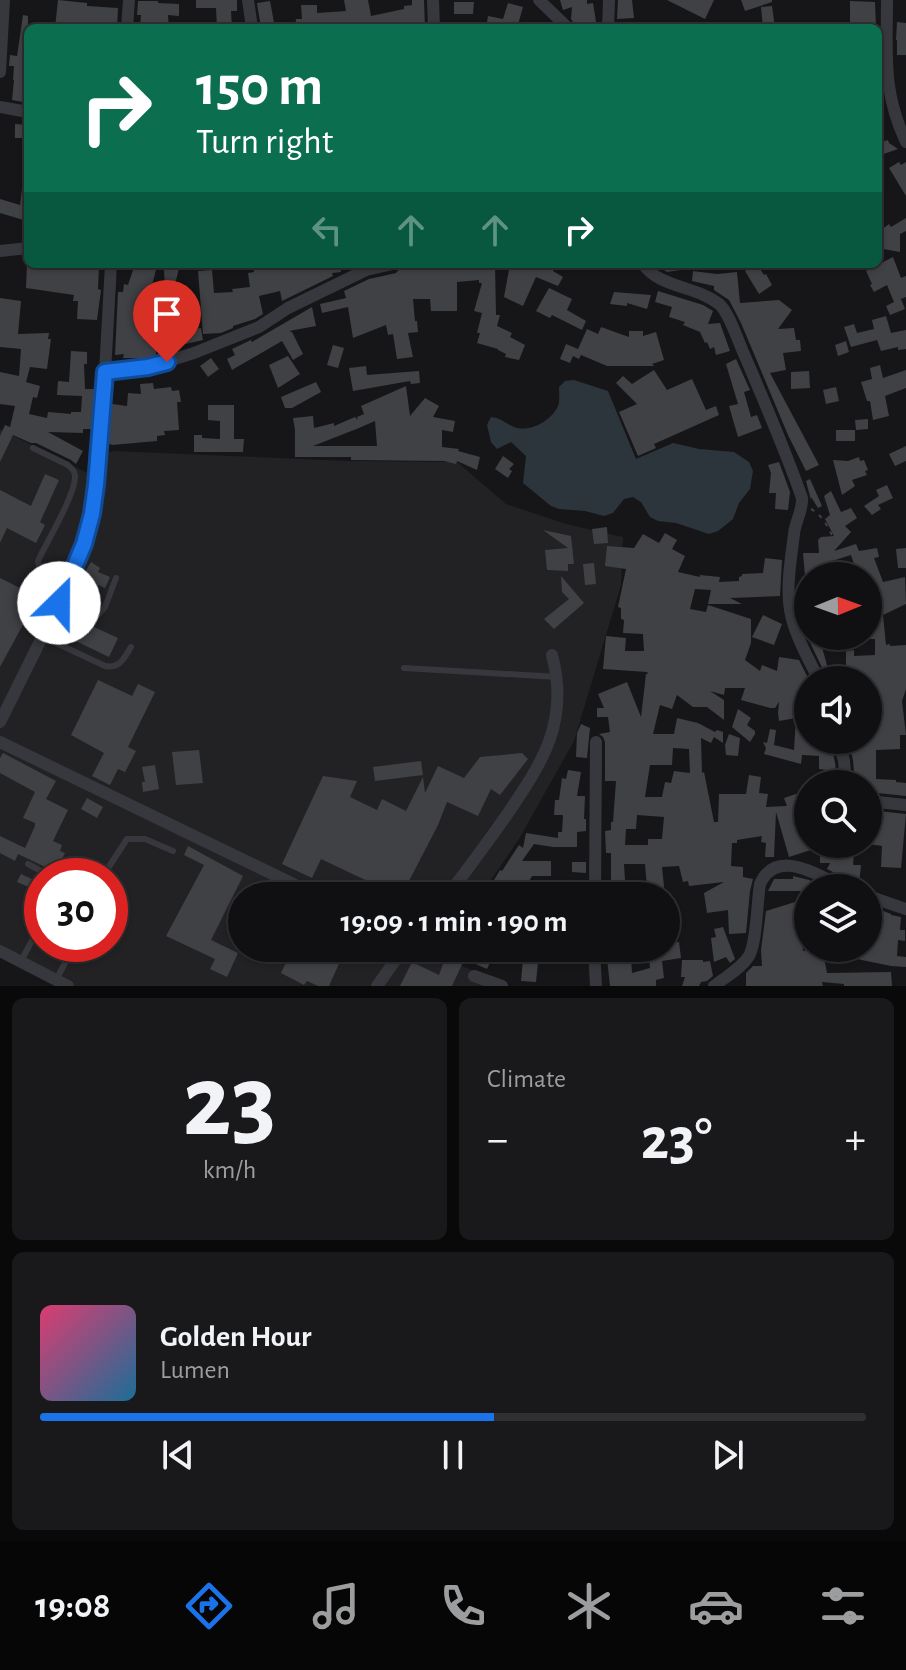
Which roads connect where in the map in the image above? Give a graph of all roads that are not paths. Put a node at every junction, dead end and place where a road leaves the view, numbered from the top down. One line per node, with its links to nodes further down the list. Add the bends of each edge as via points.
1 (4, 0): 13 (street)
2 (129, 0): 8 (street)
3 (248, 0): 9 (street)
4 (433, 0): 10 (street)
5 (539, 0): 11 (street)
6 (609, 0): 12 (street)
7 (887, 0): 16 (street, via 887,78)
8 (127, 24)
9 (251, 24)
10 (434, 24)
11 (564, 24)
12 (608, 24)
13 (0, 72)
14 (0, 107): 15 (street)
15 (24, 111)
16 (906, 142)
17 (24, 248): 18 (street)
18 (0, 251)
19 (111, 268): 22 (street)
20 (375, 268): 22 (street, via 259,327 194,353 148,367)
21 (645, 268): 30 (street, via 720,304 790,462 802,507 794,527 789,607)
22 (105, 372): 25 (street, via 92,514)
23 (33, 448): 25 (lane, via 68,465 75,475 38,561 40,573)
24 (116, 578): 26 (lane, via 98,615)
25 (65, 588): 26 (street)
26 (59, 603): 27 (street)
27 (41, 636): 28 (lane, via 111,667); 33 (street)
28 (131, 647)
29 (552, 655): 32 (street)
30 (813, 666)
31 (404, 668): 32 (lane)
32 (558, 677): 42 (street, via 558,706 545,754)
33 (0, 722)
34 (0, 742): 41 (street)
35 (596, 742): 43 (street)
36 (882, 802): 37 (street)
37 (906, 805)
38 (173, 851): 39 (lane, via 145,839 127,839)
39 (113, 858)
40 (818, 874): 58 (street, via 794,866 764,875 749,955)
41 (289, 882)
42 (458, 882)
43 (595, 882)
44 (882, 901): 45 (street)
45 (906, 909)
46 (0, 951): 51 (street)
47 (24, 957): 51 (lane)
48 (65, 962): 53 (lane)
49 (394, 962): 55 (street)
50 (595, 962): 57 (street)
51 (21, 963): 53 (street)
52 (474, 976): 56 (street)
53 (56, 980): 54 (street)
54 (68, 986)
55 (377, 986)
56 (502, 986)
57 (596, 986)
58 (714, 986)

